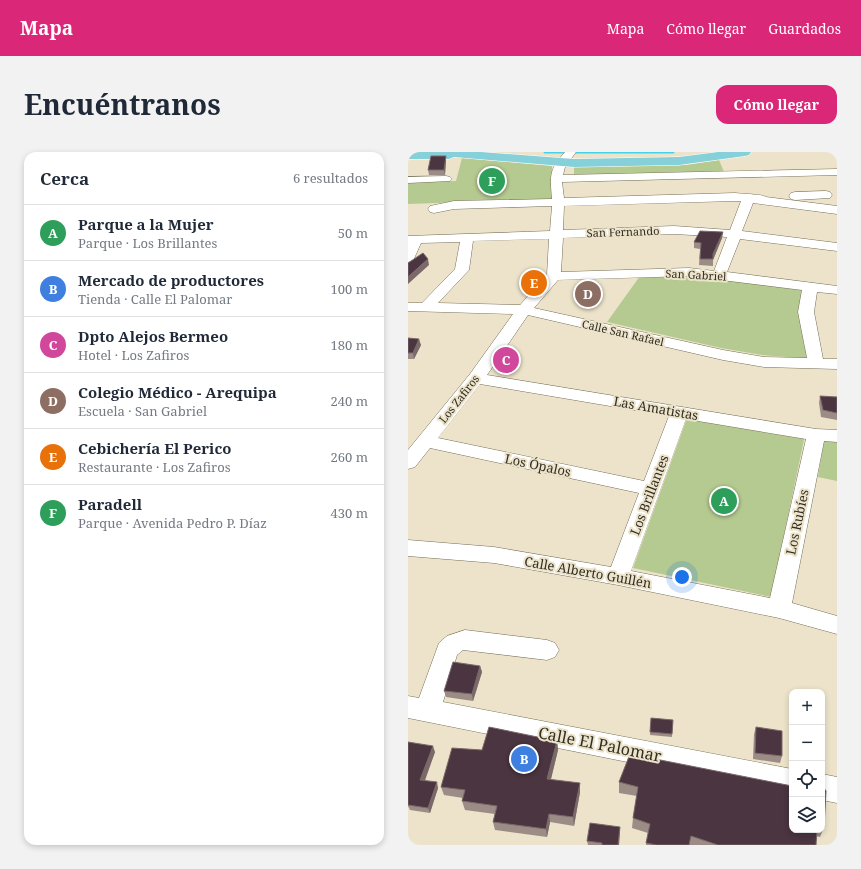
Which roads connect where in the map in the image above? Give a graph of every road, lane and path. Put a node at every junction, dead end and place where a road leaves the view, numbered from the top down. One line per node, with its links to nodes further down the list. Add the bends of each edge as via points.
1 (435, 152): 4 (main road)
2 (716, 152): 6 (main road, via 668,158)
3 (745, 152): 6 (main road, via 679,161)
4 (486, 153): 5 (main road); 6 (main road); 6 (main road)
5 (408, 155)
6 (566, 157): 10 (street)
7 (814, 172): 8 (street); 10 (street); 12 (street)
8 (837, 172)
9 (446, 179): 11 (street)
10 (556, 179): 14 (street)
11 (408, 180)
12 (826, 194): 13 (street, via 773,196); 16 (street)
13 (748, 200): 14 (street, via 735,197); 16 (street); 18 (street)
14 (558, 202): 15 (street, via 454,205); 17 (street)
15 (434, 209)
16 (836, 210)
17 (556, 234): 18 (street, San Fernando, via 674,230); 19 (street, San Fernando); 24 (street)
18 (734, 234): 21 (street, San Fernando); 23 (street)
19 (467, 238): 20 (street, San Fernando); 28 (street, via 462,270)
20 (412, 240): 22 (street)
21 (837, 247)
22 (408, 258)
23 (719, 275): 24 (street, San Gabriel, via 689,272); 25 (street, San Gabriel)
24 (554, 276): 29 (street, Los Zafiros)
25 (810, 286): 26 (street, San Gabriel); 30 (street, via 806,312)
26 (837, 290)
27 (408, 306): 28 (street, Calle San Rafael)
28 (426, 306): 29 (street, Calle San Rafael)
29 (524, 310): 30 (street, Calle San Rafael, via 723,355 764,362); 32 (street, Los Zafiros)
30 (816, 363): 31 (street, Calle San Rafael)
31 (837, 364)
32 (476, 378): 33 (street, Las Amatistas); 36 (street, Los Zafiros)
33 (679, 412): 34 (street, Las Amatistas); 38 (street, Los Brillantes)
34 (816, 435): 35 (street, Las Amatistas); 41 (street, Los Rubíes)
35 (837, 436)
36 (425, 441): 37 (street, Los Zafiros); 38 (street, Los Ópalos)
37 (408, 463)
38 (651, 489): 40 (street, Los Brillantes)
39 (408, 548): 40 (street, Calle Alberto Guillén, via 494,555)
40 (618, 577): 41 (street, Calle Alberto Guillén)
41 (779, 609): 42 (street, Calle Alberto Guillén)
42 (837, 625)
43 (547, 650): 44 (street, via 465,640 455,643 447,650)
44 (417, 709): 45 (street, Calle El Palomar)
45 (789, 781)
46 (825, 788): 47 (street)
47 (837, 790)

